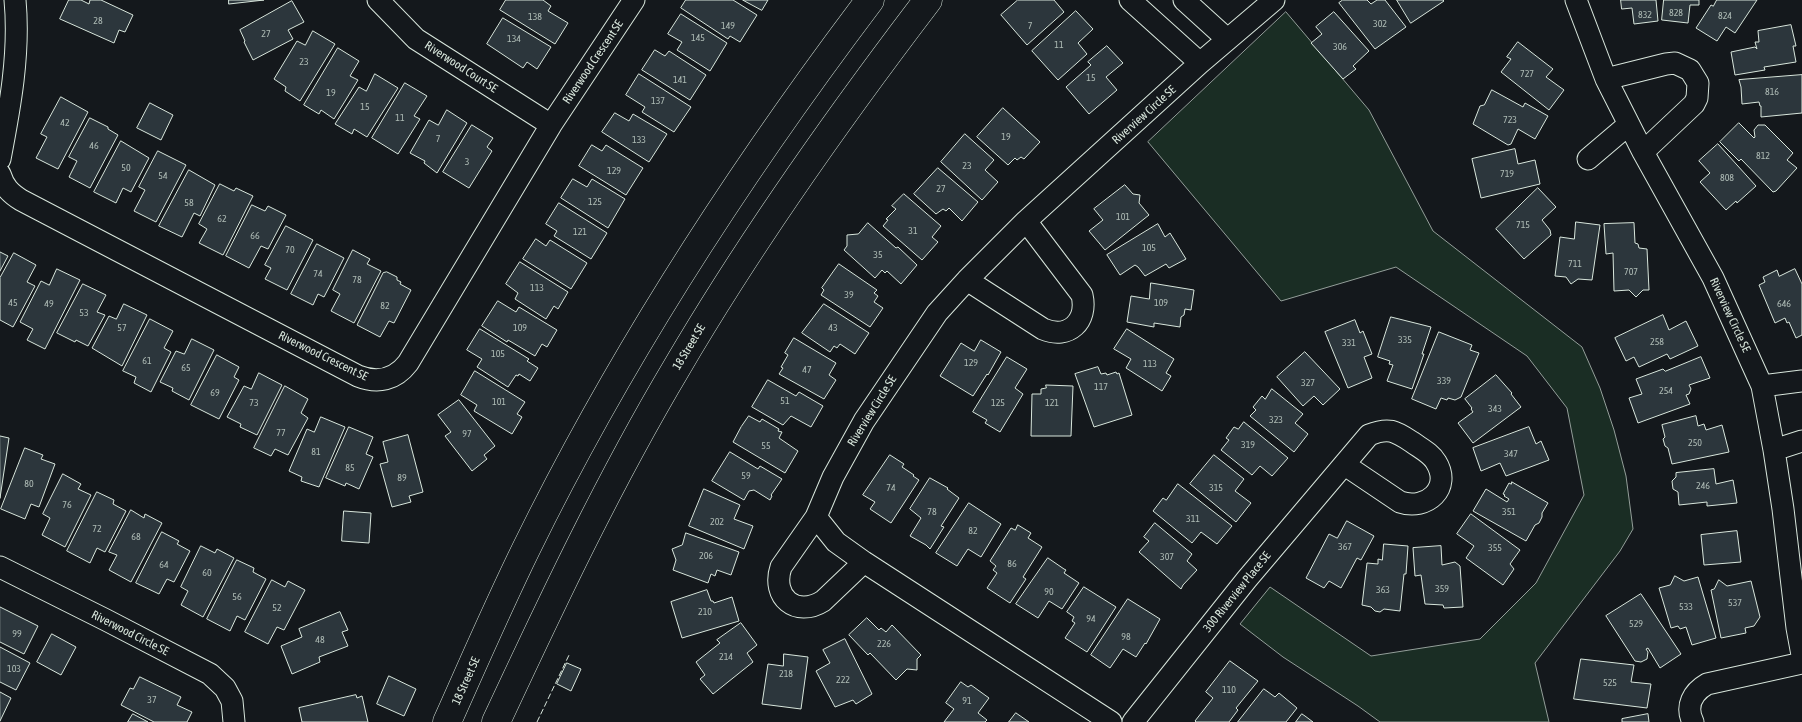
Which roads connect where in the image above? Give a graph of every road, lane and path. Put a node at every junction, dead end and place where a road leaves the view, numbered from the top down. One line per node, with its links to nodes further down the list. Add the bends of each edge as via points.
1 (15, 0): 16 (street, via 13,84)
2 (378, 0): 13 (street, Riverwood Court SE, via 416,39)
3 (634, 0): 13 (street, Riverwood Crescent SE)
4 (870, 0): 32 (main road, 18 Street SE, via 736,187 634,349 526,550)
5 (1130, 0): 11 (street)
6 (1184, 0): 10 (street)
7 (1274, 0): 10 (street, Riverview Circle SE)
8 (1576, 0): 12 (street, Riverview Circle SE)
9 (927, 3): 33 (main road, 18 Street SE, via 833,127 676,368 559,588)
10 (1227, 40): 11 (street, Riverview Circle SE)
11 (1200, 63): 19 (street, Riverview Circle SE)
12 (1606, 80): 14 (street, Riverview Circle SE); 15 (street, via 1675,63 1695,76 1698,91 1694,104)
13 (551, 125): 18 (street, Riverwood Crescent SE, via 408,363 397,375 379,381 358,376 21,200 10,193)
14 (1628, 125): 15 (street, Riverview Circle SE); 17 (street)
15 (1643, 152): 22 (street, Riverview Circle SE, via 1713,278)
16 (0, 159)
17 (1588, 159)
18 (0, 174)
19 (1026, 221): 20 (street, Riverview Circle SE); 20 (street, via 1082,295 1083,312 1074,327 1059,333 1043,330)
20 (967, 280): 26 (street, Riverview Circle SE, via 937,312 864,421 833,477)
21 (1802, 381): 22 (street)
22 (1762, 386): 24 (street, Riverview Circle SE)
23 (1802, 441): 24 (street)
24 (1774, 450): 29 (street, Riverview Circle SE)
25 (1344, 465): 35 (street, 300 Riverview Place SE)
26 (816, 517): 27 (street, via 836,542); 27 (street, Riverview Circle SE, via 781,567 778,584 786,600 801,607 816,606)
27 (864, 562): 34 (street)
28 (0, 568): 31 (street, Riverwood Circle SE, via 210,674 225,688 232,702)
29 (1802, 655)
30 (1802, 663): 36 (street, via 1707,684 1700,688 1690,703)
31 (234, 722)
32 (447, 722)
33 (496, 722)
34 (1111, 722)
35 (1132, 722)
36 (1694, 722)

